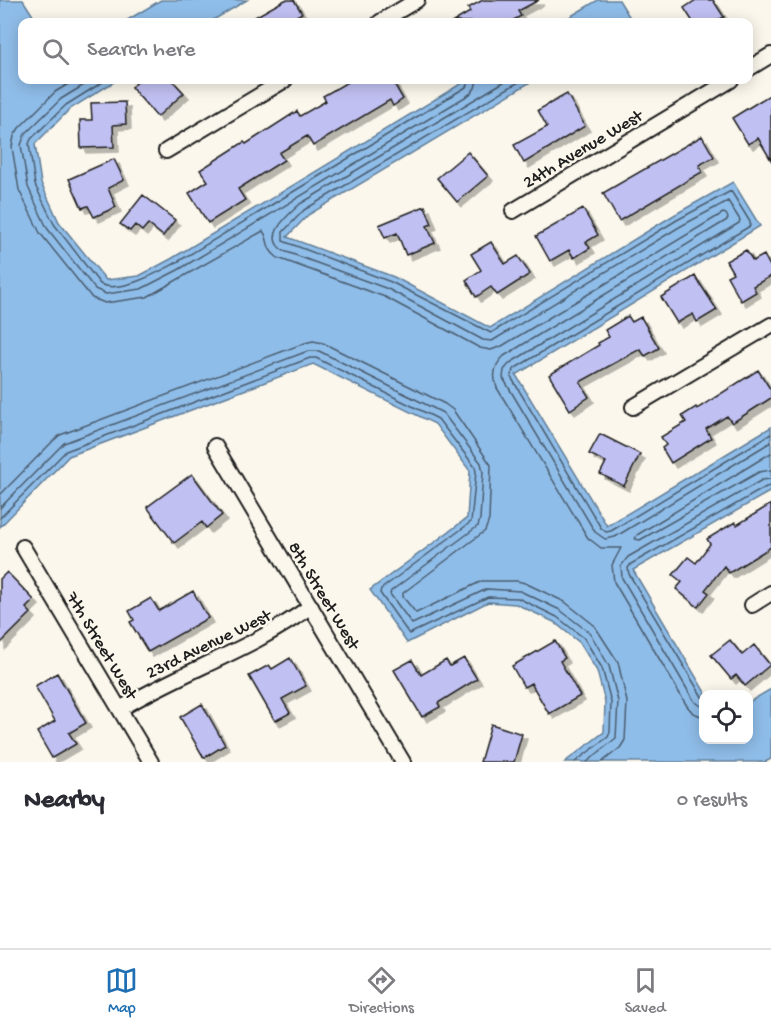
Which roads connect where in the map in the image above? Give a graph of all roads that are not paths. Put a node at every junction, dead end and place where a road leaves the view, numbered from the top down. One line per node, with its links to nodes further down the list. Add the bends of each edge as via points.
1 (417, 0): 2 (street)
2 (387, 18)
3 (771, 55): 4 (street)
4 (753, 66)
5 (278, 84): 7 (street)
6 (724, 84): 8 (street, 24th Avenue West)
7 (166, 151)
8 (513, 211)
9 (771, 325): 10 (street)
10 (633, 407)
11 (215, 446): 15 (street, 8th Street West)
12 (23, 547): 16 (street, 7th Street West)
13 (771, 593): 14 (street)
14 (752, 605)
15 (311, 606): 16 (street, 23rd Avenue West, via 261,638 149,691); 18 (street, 8th Street West)
16 (120, 709): 17 (street, 7th Street West)
17 (152, 762)
18 (403, 762)

